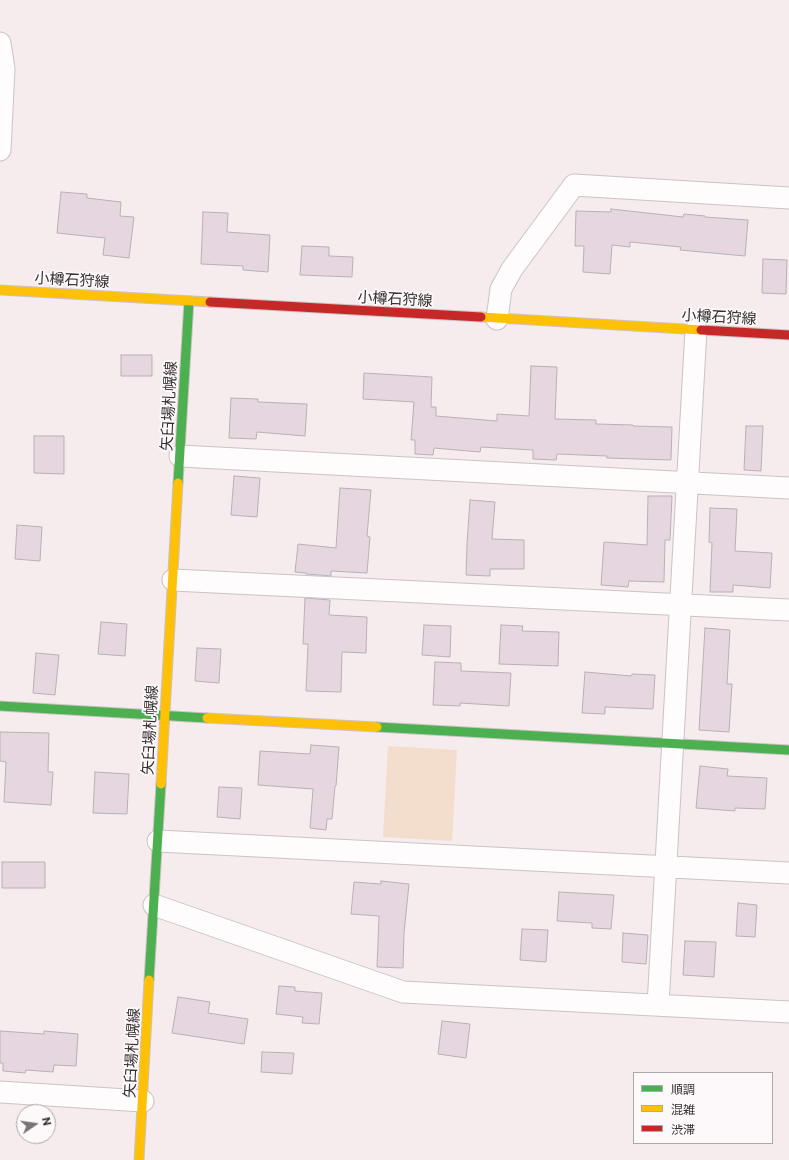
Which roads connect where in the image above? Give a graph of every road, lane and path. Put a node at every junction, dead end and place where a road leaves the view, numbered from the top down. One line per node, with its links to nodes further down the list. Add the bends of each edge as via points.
1 (0, 43): 2 (street, via 4,70)
2 (0, 150)
3 (789, 198): 6 (street, via 574,185 512,269 501,289)
4 (0, 290): 5 (main road, 小樽石狩線)
5 (189, 301): 6 (main road, 小樽石狩線); 9 (main road, 矢臼場札幌線)
6 (497, 319): 7 (main road, 小樽石狩線)
7 (696, 330): 8 (main road, 小樽石狩線); 10 (street)
8 (789, 335)
9 (180, 456): 10 (street); 12 (main road, 矢臼場札幌線)
10 (687, 482): 11 (street); 13 (street)
11 (789, 488)
12 (173, 580): 13 (street); 16 (main road, 矢臼場札幌線)
13 (680, 604): 14 (street); 17 (street)
14 (789, 610)
15 (0, 706): 16 (main road)
16 (165, 716): 17 (main road); 19 (main road, 矢臼場札幌線)
17 (672, 744): 18 (main road); 20 (street)
18 (789, 750)
19 (158, 842): 20 (street); 22 (main road, 矢臼場札幌線)
20 (666, 867): 21 (street); 23 (street)
21 (789, 874)
22 (154, 905): 23 (street, via 403,992); 26 (main road, 矢臼場札幌線)
23 (658, 1005): 24 (street)
24 (789, 1012)
25 (0, 1092): 26 (street)
26 (143, 1101): 27 (main road, 矢臼場札幌線)
27 (139, 1160)

